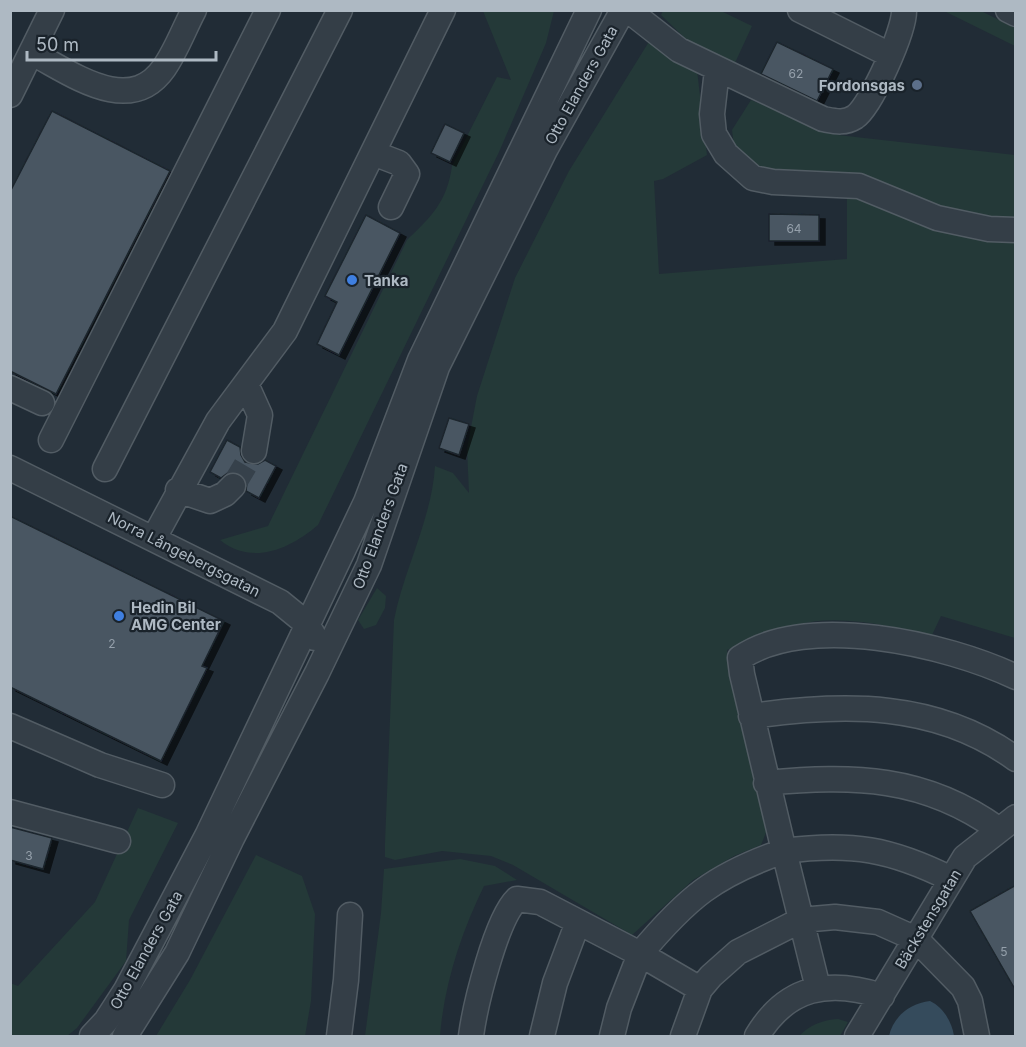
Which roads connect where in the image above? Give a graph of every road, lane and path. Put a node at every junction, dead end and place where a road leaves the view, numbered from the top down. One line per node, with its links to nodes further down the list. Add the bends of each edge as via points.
1 (52, 10): 13 (street)
2 (194, 10): 13 (street, via 163,69 148,83 129,91 113,92 97,86)
3 (268, 10): 23 (street)
4 (340, 10): 26 (street)
5 (443, 10): 17 (street)
6 (589, 10): 30 (street, Otto Elanders Gata, via 420,360 366,502)
7 (623, 10): 31 (street, Otto Elanders Gata, via 545,150 437,367 369,565)
8 (628, 10): 15 (street, via 679,50)
9 (800, 10): 14 (street)
10 (904, 10): 14 (street)
11 (1008, 10): 12 (street)
12 (1016, 14)
13 (32, 53): 16 (street)
14 (890, 55): 15 (street, via 863,110 853,119 841,122 823,119)
15 (717, 70): 19 (street, via 714,134 726,154 753,177 773,183 859,186 937,218 989,229)
16 (10, 95)
17 (373, 153): 18 (street, via 399,163 407,174); 20 (street, via 285,331)
18 (391, 207)
19 (1016, 230)
20 (246, 384): 24 (street, via 260,415); 28 (street, via 218,421)
21 (10, 388): 22 (street)
22 (42, 403)
23 (51, 440)
24 (254, 451)
25 (10, 468): 29 (street, Norra Långebergsgatan)
26 (105, 469)
27 (233, 486): 28 (street, via 210,501)
28 (178, 490): 29 (street)
29 (153, 537): 30 (street, Norra Långebergsgatan, via 280,602)
30 (307, 624): 31 (street, via 317,642); 51 (street, Otto Elanders Gata, via 159,930 126,990)
31 (317, 673): 52 (street, Otto Elanders Gata, via 177,953)
32 (1016, 677): 33 (street, via 964,656 912,643 841,636 778,640 754,648 740,658)
33 (751, 716): 35 (street, via 850,707 902,712 954,727); 36 (street)
34 (10, 726): 37 (street, via 100,765)
35 (1016, 759)
36 (766, 783): 39 (street, via 858,778 911,786); 41 (street)
37 (162, 784)
38 (10, 812): 40 (street)
39 (1006, 823): 42 (street, Bäckstensgatan, via 965,857)
40 (117, 841)
41 (784, 851): 42 (street, via 842,847 883,851 914,860); 44 (street); 47 (street, via 744,865 704,889 681,908)
42 (951, 879): 46 (street, Bäckstensgatan)
43 (350, 915): 53 (street)
44 (801, 920): 46 (street, via 852,918 896,928); 48 (street); 49 (street, via 738,952)
45 (578, 922): 47 (street); 54 (street, via 526,898 512,904 478,993); 55 (street, via 553,990)
46 (916, 939): 50 (street, Bäckstensgatan); 60 (street, via 963,987)
47 (640, 954): 49 (street); 56 (street)
48 (818, 988): 50 (street, via 847,987); 58 (street, via 780,1008)
49 (700, 989): 57 (street)
50 (882, 996): 59 (street, Bäckstensgatan)
51 (92, 1036)
52 (125, 1036)
53 (339, 1036)
54 (471, 1036)
55 (542, 1036)
56 (612, 1036)
57 (683, 1036)
58 (757, 1036)
59 (857, 1036)
60 (978, 1036)

